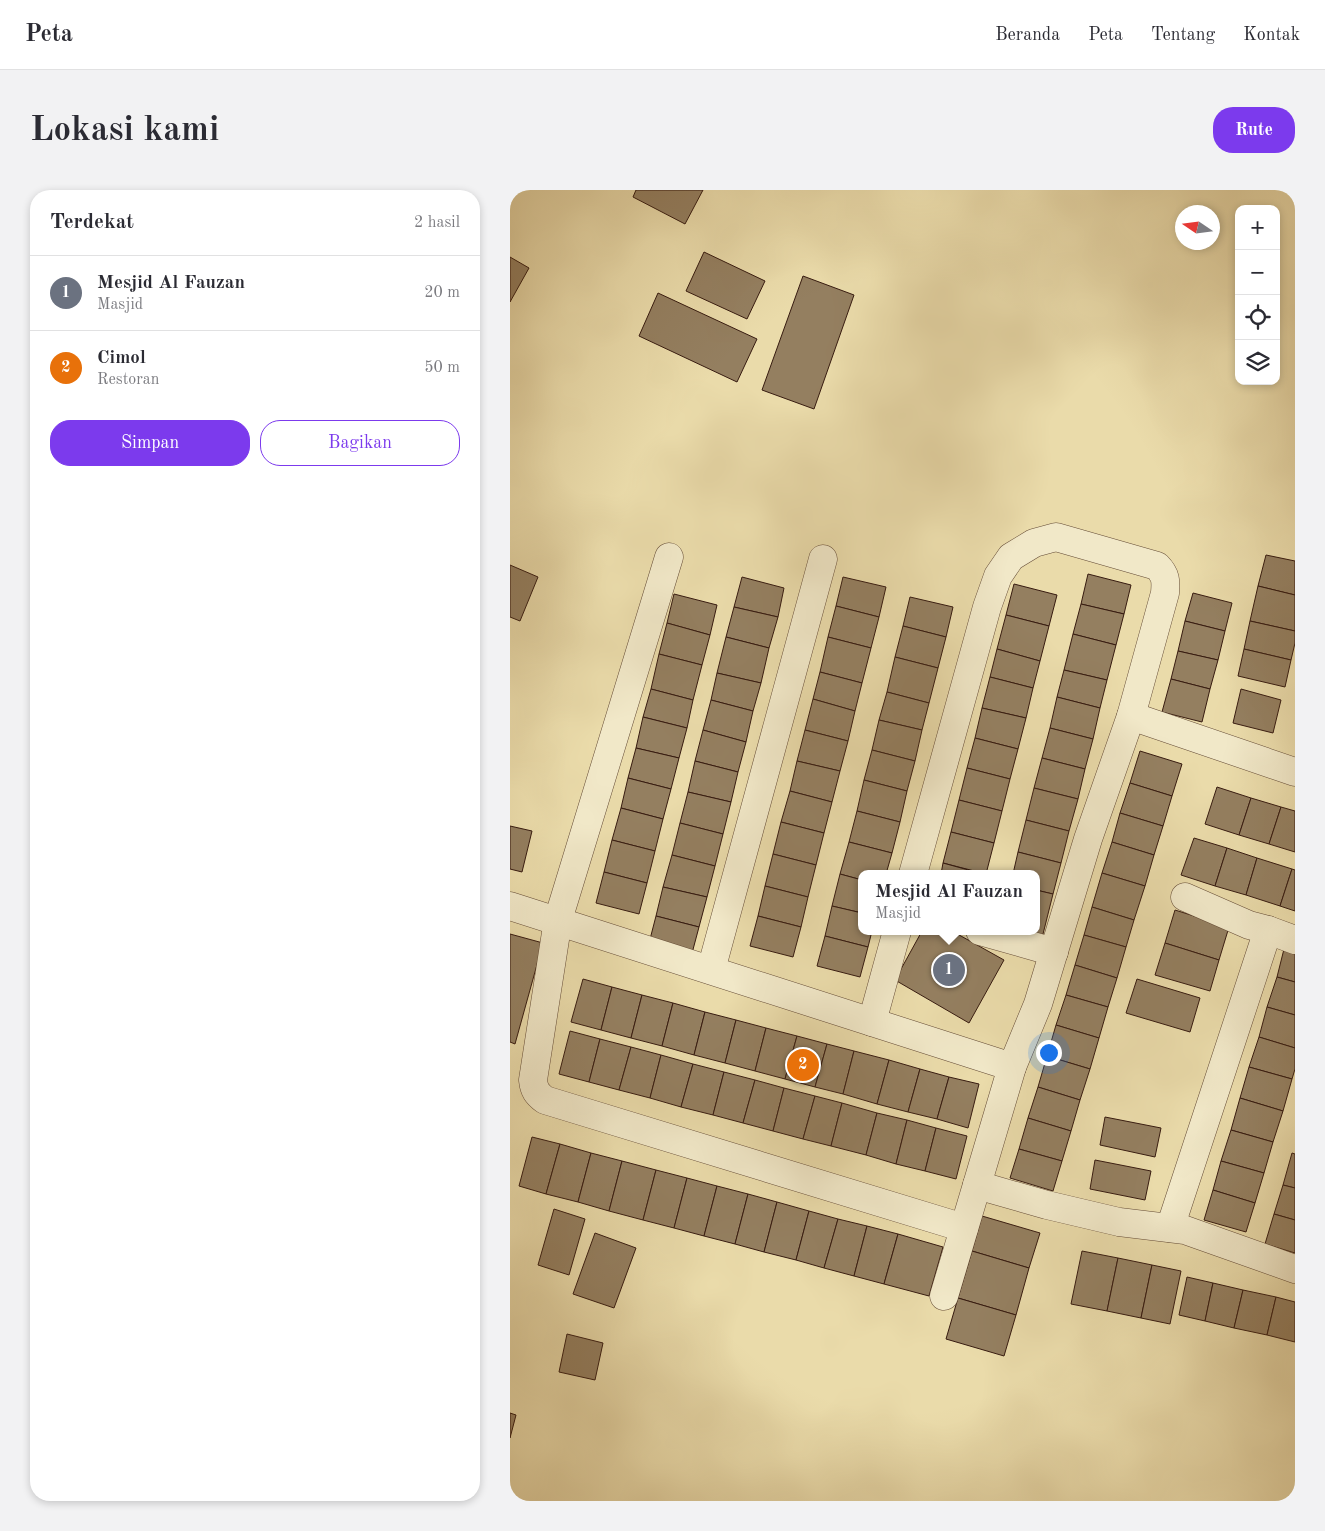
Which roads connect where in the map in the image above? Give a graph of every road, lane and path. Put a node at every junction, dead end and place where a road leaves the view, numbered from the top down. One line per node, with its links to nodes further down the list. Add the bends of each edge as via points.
1 (670, 557): 8 (street)
2 (823, 559): 14 (street)
3 (1131, 716): 4 (street); 5 (street, via 1165,592 1163,572 1157,566 1056,537 1034,544 1011,558 998,576 987,606); 13 (street, via 1088,839)
4 (1295, 772)
5 (914, 870)
6 (1185, 897): 9 (street, via 1248,925)
7 (510, 906): 8 (street)
8 (558, 920): 14 (street); 18 (street, via 533,1080 538,1095 545,1100)
9 (1268, 930): 12 (street); 19 (street)
10 (897, 935): 15 (street)
11 (994, 935): 13 (street)
12 (1295, 940)
13 (1054, 952): 16 (street, via 1038,1004)
14 (711, 970): 15 (street)
15 (872, 1022): 16 (street)
16 (1012, 1067): 17 (street)
17 (977, 1185): 18 (street); 19 (street, via 1119,1222)
18 (964, 1228): 21 (street)
19 (1170, 1228): 20 (street, via 1185,1230)
20 (1295, 1269)
21 (944, 1296)

